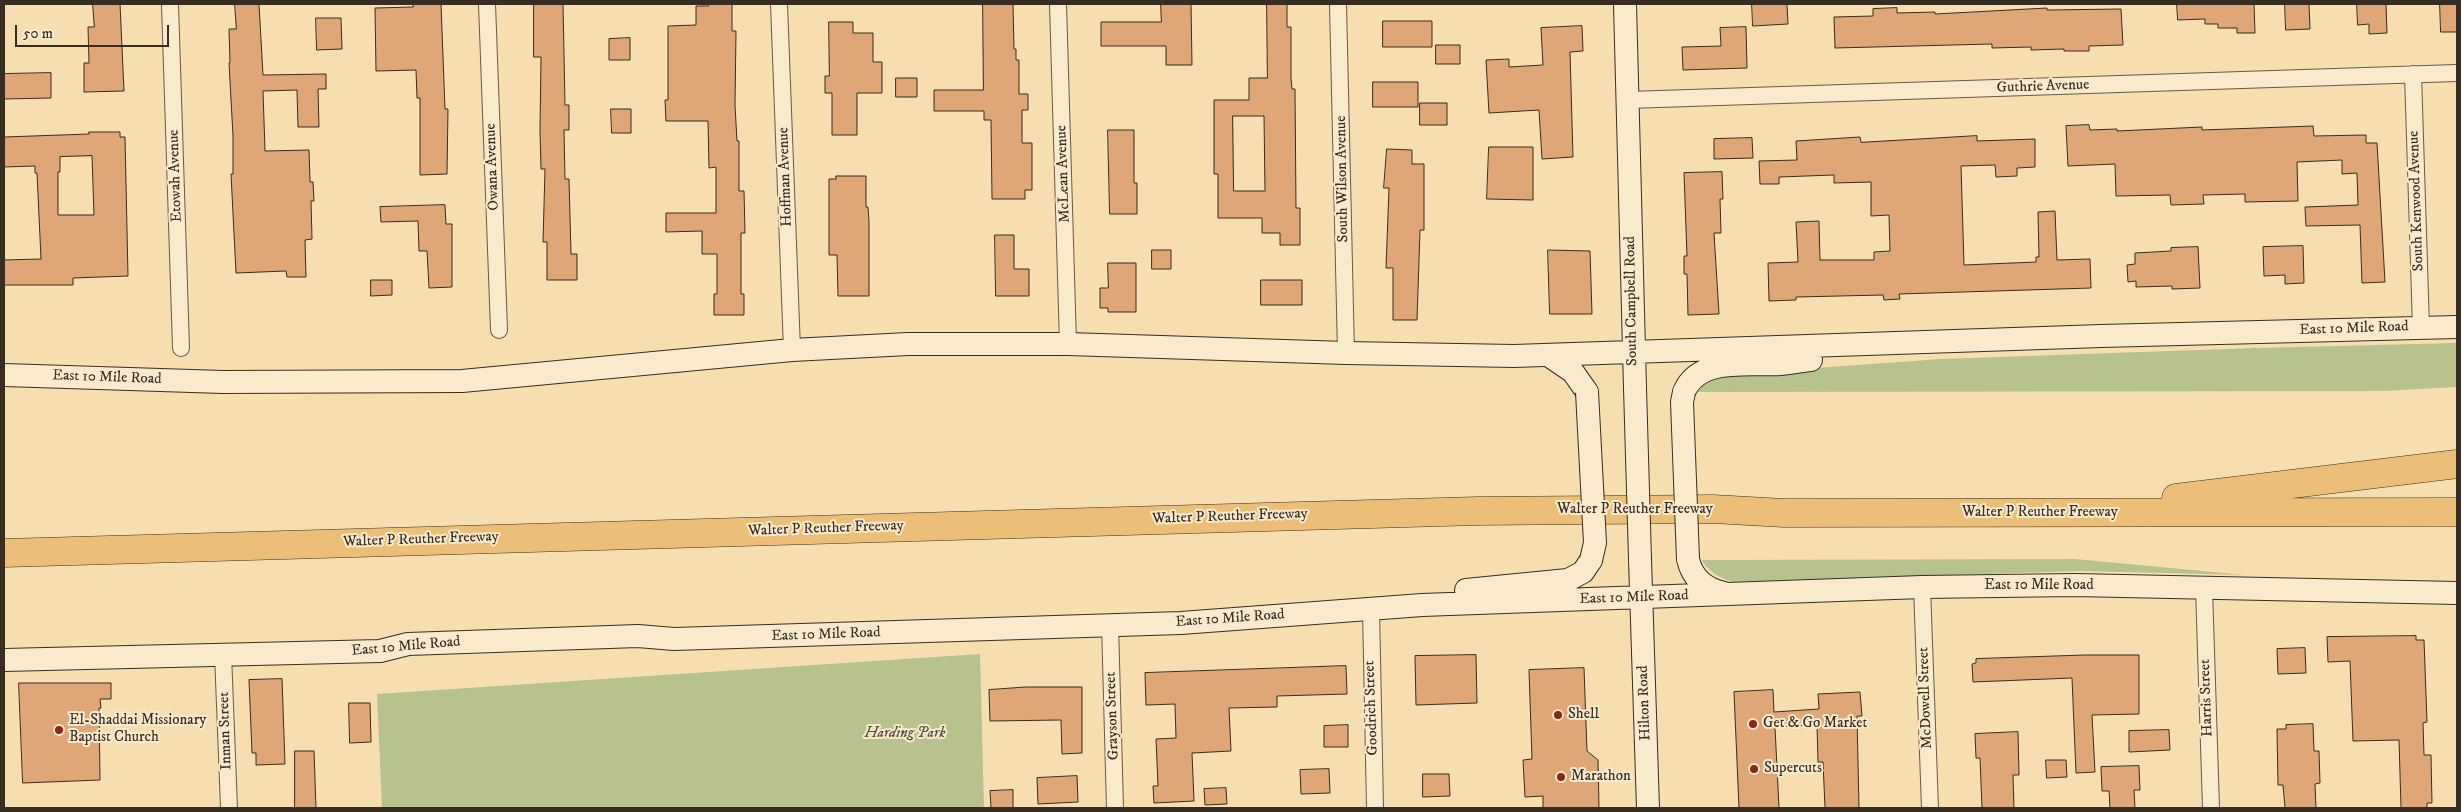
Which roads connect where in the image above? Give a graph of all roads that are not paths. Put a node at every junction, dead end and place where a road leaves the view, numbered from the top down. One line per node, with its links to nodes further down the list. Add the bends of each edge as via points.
1 (170, 4): 15 (street, Etowah Avenue)
2 (487, 4): 12 (street, Owana Avenue)
3 (779, 4): 16 (street, Hoffman Avenue)
4 (1058, 4): 14 (street, McLean Avenue)
5 (1338, 4): 17 (street, South Wilson Avenue)
6 (1625, 4): 9 (main road, South Campbell Road)
7 (2457, 73): 8 (street, Guthrie Avenue)
8 (2413, 74): 9 (street, Guthrie Avenue); 10 (street, South Kenwood Avenue)
9 (1628, 100): 18 (main road, South Campbell Road)
10 (2421, 328): 11 (main road, East 10 Mile Road); 13 (main road, East 10 Mile Road)
11 (2457, 328)
12 (499, 330)
13 (1933, 342): 18 (main road, East 10 Mile Road); 27 (main road, bridge, via 1780,364 1725,366 1708,369 1695,376 1684,392 1682,402 1688,559 1694,575 1706,588)
14 (1068, 344): 16 (main road, East 10 Mile Road, via 908,344); 17 (main road, East 10 Mile Road)
15 (181, 348)
16 (792, 350): 20 (main road, East 10 Mile Road, via 462,381 223,382)
17 (1346, 353): 19 (main road, East 10 Mile Road)
18 (1634, 353): 19 (main road, East 10 Mile Road); 29 (main road, South Campbell Road, bridge)
19 (1548, 355): 30 (main road, bridge, via 1573,372 1588,392 1594,543 1591,560 1583,572 1568,580 1472,589)
20 (4, 375)
21 (2457, 464): 23 (highway)
22 (2457, 512): 23 (highway, Walter P Reuther Freeway)
23 (2047, 513): 24 (highway, Walter P Reuther Freeway, via 1784,513 1714,509 1468,511)
24 (4, 553)
25 (1922, 587): 26 (main road, East 10 Mile Road, via 2075,585); 27 (main road, East 10 Mile Road); 38 (street, McDowell Street)
26 (2204, 588): 28 (main road, East 10 Mile Road); 39 (street, Harris Street)
27 (1728, 593): 29 (main road, East 10 Mile Road)
28 (2457, 593)
29 (1641, 598): 30 (main road, East 10 Mile Road); 37 (main road, Hilton Road)
30 (1371, 608): 31 (main road, East 10 Mile Road, via 1190,622); 36 (street, Goodrich Street)
31 (1110, 624): 32 (main road, East 10 Mile Road, via 694,639 638,636 408,644 380,651); 35 (street, Grayson Street)
32 (223, 654): 33 (main road, East 10 Mile Road); 34 (street, Inman Street)
33 (4, 660)
34 (229, 808)
35 (1116, 808)
36 (1375, 808)
37 (1648, 808)
38 (1930, 808)
39 (2211, 808)

